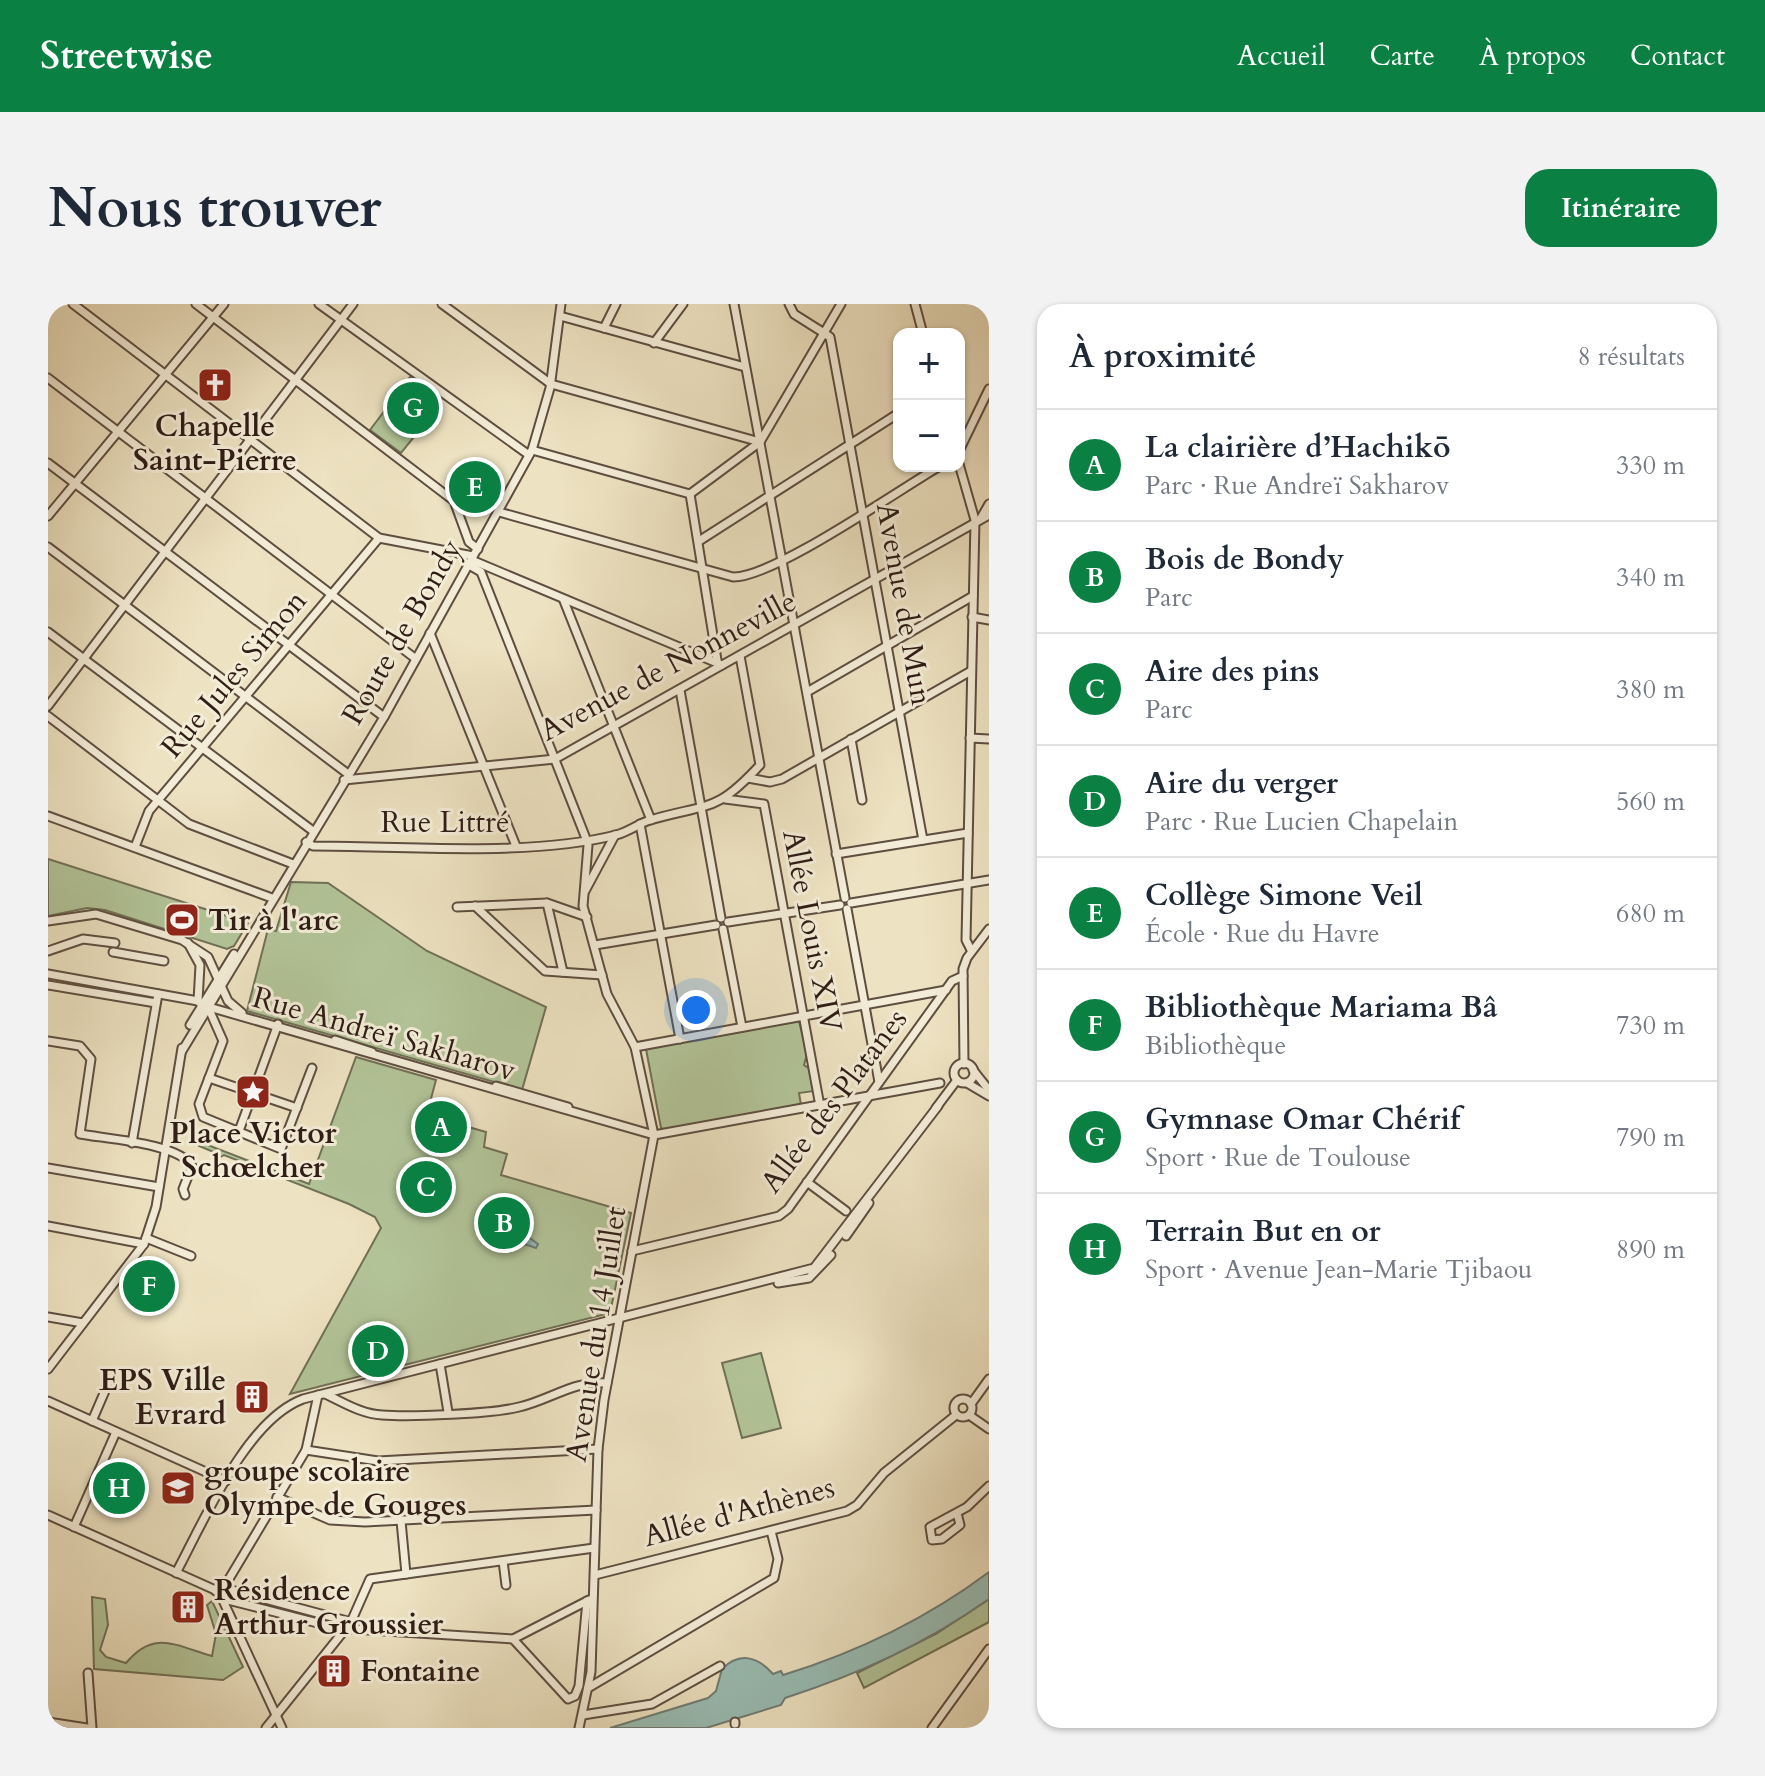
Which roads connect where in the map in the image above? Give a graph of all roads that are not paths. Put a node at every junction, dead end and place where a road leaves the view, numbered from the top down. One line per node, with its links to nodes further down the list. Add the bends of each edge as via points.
1 (73, 304): 22 (street)
2 (196, 304): 15 (street)
3 (224, 304): 15 (street)
4 (319, 304): 16 (street)
5 (353, 304): 16 (street)
6 (442, 304): 25 (street)
7 (560, 304): 14 (street, Route de Bondy)
8 (616, 304): 17 (street)
9 (683, 304): 20 (street)
10 (734, 304): 21 (street)
11 (789, 304): 19 (street, via 802,320)
12 (841, 304): 19 (street)
13 (915, 304): 18 (street)
14 (560, 316): 17 (street); 25 (street, Route de Bondy)
15 (213, 318): 22 (street); 24 (street)
16 (340, 321): 24 (street); 33 (street)
17 (604, 328): 20 (street)
18 (921, 328)
19 (824, 333): 31 (street); 32 (street, Avenue de Mun, via 830,337)
20 (654, 343): 21 (street)
21 (745, 367): 31 (street)
22 (165, 374): 28 (street); 29 (street)
23 (48, 378): 28 (street)
24 (295, 381): 29 (street); 50 (street, via 454,501)
25 (551, 384): 31 (street); 33 (street, Route de Bondy)
26 (989, 389): 30 (street)
27 (893, 417): 32 (street)
28 (117, 431): 37 (street); 40 (street)
29 (250, 439): 40 (street); 46 (street)
30 (965, 439)
31 (760, 442): 38 (street); 39 (street)
32 (849, 445): 39 (street); 42 (street, Avenue de Mun)
33 (531, 452): 38 (street); 43 (street, Route de Bondy)
34 (48, 463): 37 (street)
35 (930, 472): 42 (street)
36 (963, 472): 45 (street)
37 (75, 483): 44 (street); 49 (street)
38 (690, 494): 47 (street)
39 (770, 495): 47 (street); 51 (street)
40 (206, 498): 49 (street); 54 (street)
41 (989, 504): 45 (street)
42 (863, 511): 51 (street); 53 (street, Avenue de Mun)
43 (499, 512): 50 (street, Route de Bondy); 52 (street)
44 (48, 516)
45 (984, 518): 53 (street, Avenue de Nonneville); 55 (street)
46 (379, 538): 50 (street); 54 (street, Rue Jules Simon)
47 (699, 541): 52 (street)
48 (48, 547): 57 (street)
49 (165, 552): 57 (street); 64 (street)
50 (473, 557): 56 (street); 62 (street, Route de Bondy); 83 (street)
51 (782, 561): 52 (street, via 748,577); 60 (street)
52 (703, 569): 68 (street)
53 (875, 580): 60 (street, Avenue de Nonneville); 63 (street, Avenue de Mun)
54 (333, 594): 64 (street, Rue Jules Simon); 67 (street)
55 (973, 596): 58 (street); 63 (street)
56 (564, 601): 68 (street); 77 (street)
57 (124, 605): 66 (street); 72 (street)
58 (972, 617): 59 (street); 69 (street)
59 (989, 620)
60 (794, 626): 65 (street, Avenue de Nonneville); 71 (street)
61 (48, 632): 66 (street)
62 (430, 633): 67 (street, Route de Bondy); 84 (street)
63 (888, 645): 71 (street); 74 (street, Avenue de Mun)
64 (288, 646): 72 (street, Rue Jules Simon); 76 (street)
65 (740, 656): 68 (street, Avenue de Nonneville); 86 (street, via 760,765)
66 (84, 659): 73 (street); 81 (street)
67 (416, 659): 76 (street, Route de Bondy)
68 (720, 662): 70 (street, Avenue de Nonneville)
69 (971, 671): 74 (street); 78 (street)
70 (680, 690): 77 (street, Avenue de Nonneville); 90 (street)
71 (807, 692): 82 (street)
72 (245, 696): 81 (street, Rue Jules Simon); 85 (street)
73 (48, 706)
74 (899, 712): 79 (street); 98 (street, Avenue de Mun)
75 (48, 716): 88 (street)
76 (384, 717): 85 (street, Route de Bondy)
77 (614, 726): 83 (street, Avenue de Nonneville); 92 (street)
78 (970, 738): 80 (street); 95 (street)
79 (851, 739): 82 (street); 89 (street)
80 (989, 739)
81 (203, 749): 88 (street, Rue Jules Simon); 94 (street)
82 (818, 758): 86 (street, via 777,781); 102 (street)
83 (555, 759): 84 (street, Avenue de Nonneville); 97 (street)
84 (486, 766): 85 (street, Avenue de Nonneville); 100 (street)
85 (346, 777): 94 (street, Route de Bondy)
86 (748, 778): 87 (street, Rue Littré)
87 (725, 799): 90 (street, Rue Littré); 112 (street, Allée Louis XIV, via 764,804)
88 (158, 800): 101 (street, Rue Jules Simon); 103 (street, via 189,824)
89 (862, 800)
90 (701, 810): 92 (street, Rue Littré); 115 (street)
91 (48, 816): 101 (street)
92 (651, 820): 93 (street, Rue Littré)
93 (640, 824): 96 (street, Rue Littré); 117 (street)
94 (313, 831): 99 (street, Route de Bondy)
95 (968, 833): 98 (street); 105 (street)
96 (615, 835): 97 (street, Rue Littré); 106 (street)
97 (586, 840): 100 (street, Rue Littré); 106 (street, Avenue du 14 Juillet)
98 (923, 840): 102 (street)
99 (306, 842): 100 (street, Rue Littré); 103 (street, Route de Bondy)
100 (516, 846)
101 (135, 847): 107 (street)
102 (836, 854): 109 (street)
103 (293, 864): 107 (street, Route de Bondy)
104 (989, 880): 105 (street)
105 (967, 884): 109 (street); 121 (street, via 966,940)
106 (584, 893): 113 (street, Avenue du 14 Juillet)
107 (272, 898): 129 (street, Route de Bondy)
108 (547, 903): 110 (street); 113 (street); 125 (street)
109 (846, 904): 112 (street); 135 (street)
110 (475, 906): 111 (street); 125 (street, via 545,971)
111 (457, 907)
112 (783, 914): 115 (street); 136 (street, Allée Louis XIV)
113 (587, 917): 120 (street, Avenue du 14 Juillet)
114 (48, 921): 119 (street, Rue Andreï Sakharov, via 96,914)
115 (722, 924): 117 (street); 138 (street)
116 (989, 929): 121 (street)
117 (660, 934): 120 (street); 139 (street)
118 (115, 943): 122 (street, via 83,939)
119 (188, 943): 129 (street, Rue Andreï Sakharov, via 208,957); 133 (street, via 200,965)
120 (595, 945): 127 (street, Avenue du 14 Juillet)
121 (971, 950): 128 (street)
122 (48, 951)
123 (113, 952): 124 (street)
124 (164, 961)
125 (563, 972): 127 (street)
126 (48, 974): 132 (street, Rue Andreï Sakharov)
127 (602, 975): 141 (street, Avenue du 14 Juillet)
128 (963, 976): 131 (street, Allée des Platanes); 142 (street)
129 (217, 983): 133 (street, Route de Bondy); 133 (street); 137 (street, Rue Andreï Sakharov, via 235,1009)
130 (48, 985): 134 (street)
131 (946, 990): 135 (street); 147 (street, Allée des Platanes)
132 (158, 994): 133 (street, Rue Andreï Sakharov); 134 (street)
133 (202, 1001): 137 (street, Rue Andreï Sakharov); 145 (street, via 223,1041); 163 (street, Route de Bondy, via 182,1051)
134 (156, 1003): 162 (street)
135 (863, 1005): 136 (street); 147 (street)
136 (803, 1016): 138 (street); 153 (street, Allée Louis XIV)
137 (277, 1026): 150 (street); 158 (street, Rue Andreï Sakharov)
138 (742, 1027): 139 (street)
139 (680, 1039): 141 (street)
140 (48, 1041): 162 (street, via 80,1046 91,1059 80,1134)
141 (635, 1047): 156 (street, Avenue du 14 Juillet)
142 (960, 1065): 144 (street); 146 (street)
143 (312, 1068): 155 (street)
144 (973, 1070): 149 (street); 151 (street)
145 (209, 1078): 150 (street); 159 (street, via 199,1104 203,1117)
146 (957, 1080): 149 (street); 154 (street)
147 (879, 1082): 152 (street, Allée des Platanes)
148 (940, 1083): 152 (street)
149 (967, 1083): 151 (street)
150 (253, 1093): 155 (street); 159 (street)
151 (989, 1093)
152 (867, 1097): 153 (street); 165 (street, Allée des Platanes)
153 (820, 1106): 160 (street)
154 (938, 1106): 157 (street); 161 (street)
155 (297, 1108): 159 (street, via 281,1149)
156 (650, 1115): 158 (street, via 648,1123); 160 (street, Avenue du 14 Juillet)
157 (924, 1123): 161 (street); 174 (street, via 814,1268)
158 (636, 1129): 160 (street, Rue Andreï Sakharov)
159 (239, 1131)
160 (654, 1135): 171 (street, Avenue du 14 Juillet)
161 (918, 1136): 174 (street, via 825,1264 809,1278 631,1321)
162 (132, 1143): 163 (street)
163 (165, 1149): 166 (street); 167 (street, via 187,1157 192,1166)
164 (48, 1168): 166 (street)
165 (807, 1182): 168 (street); 171 (street, Allée des Platanes, via 779,1216)
166 (159, 1187): 170 (street)
167 (185, 1195)
168 (846, 1211)
169 (48, 1226): 170 (street)
170 (145, 1241): 172 (street); 175 (street)
171 (632, 1251): 174 (street, Avenue du 14 Juillet)
172 (191, 1256)
173 (48, 1317): 175 (street)
174 (621, 1319): 176 (street); 180 (street, Avenue du 14 Juillet)
175 (83, 1323): 177 (street)
176 (440, 1364): 181 (street); 184 (street)
177 (48, 1369)
178 (111, 1377): 187 (street)
179 (989, 1379): 183 (street)
180 (607, 1383): 184 (street, via 565,1388 518,1408); 190 (street, Avenue du 14 Juillet)
181 (320, 1394): 184 (street, via 380,1415); 191 (street); 192 (street, via 273,1416)
182 (48, 1401): 187 (street)
183 (971, 1404): 185 (street, via 957,1401); 186 (street)
184 (448, 1412)
185 (956, 1415): 186 (street); 200 (street, Allée d'Athènes, via 884,1473 857,1505)
186 (969, 1415): 188 (street)
187 (92, 1421): 189 (street)
188 (989, 1429)
189 (116, 1432): 192 (street); 199 (street)
190 (598, 1449): 191 (street, via 378,1461); 195 (street, Avenue du 14 Juillet)
191 (306, 1450): 194 (street)
192 (226, 1481): 203 (street)
193 (989, 1486): 196 (street)
194 (277, 1497): 198 (street, via 330,1520); 207 (street)
195 (596, 1510): 198 (street); 201 (street, Avenue du 14 Juillet)
196 (957, 1513): 196 (street, via 934,1522 932,1540 960,1525)
197 (48, 1515): 199 (street)
198 (401, 1521): 204 (street)
199 (74, 1527): 203 (street)
200 (771, 1531): 205 (street, Allée d'Athènes); 216 (street, via 778,1559 774,1578)
201 (594, 1548): 202 (street); 205 (street, Avenue du 14 Juillet)
202 (503, 1561): 204 (street); 206 (street)
203 (176, 1573): 207 (street)
204 (406, 1574): 210 (street, via 370,1579)
205 (595, 1575): 208 (street, Avenue du 14 Juillet)
206 (506, 1585)
207 (221, 1591): 210 (street, via 228,1600); 218 (street)
208 (596, 1596): 209 (street); 214 (street, Avenue du 14 Juillet)
209 (587, 1601): 211 (street); 211 (street, via 579,1686 572,1699)
210 (348, 1625): 211 (street); 218 (street)
211 (513, 1639)
212 (989, 1649): 225 (street)
213 (720, 1666): 219 (street, via 652,1704)
214 (591, 1672): 216 (street); 217 (street, Avenue du 14 Juillet)
215 (88, 1673): 222 (street)
216 (606, 1678): 217 (street)
217 (588, 1688): 219 (street, Avenue du 14 Juillet)
218 (276, 1715): 223 (street); 224 (street)
219 (583, 1715): 221 (street, Avenue du 14 Juillet)
220 (48, 1722): 222 (street)
221 (580, 1727)
222 (89, 1728)
223 (266, 1728)
224 (282, 1728)
225 (932, 1728)

